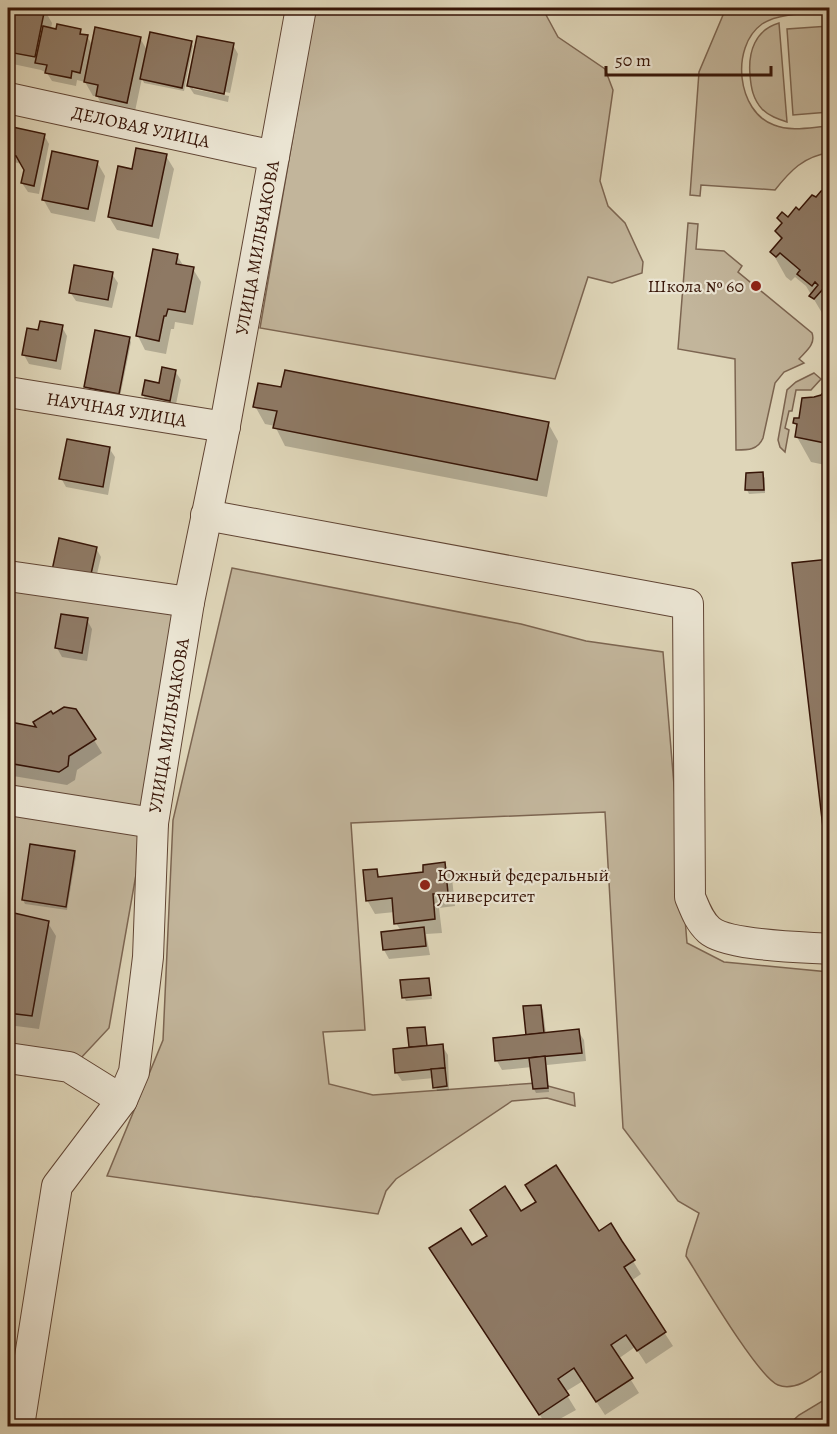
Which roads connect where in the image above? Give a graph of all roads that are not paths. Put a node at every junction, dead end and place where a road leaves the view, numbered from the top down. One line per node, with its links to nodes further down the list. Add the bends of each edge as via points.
1 (301, 8): 3 (street, УЛИЦА МИЛЬЧАКОВА)
2 (8, 98): 3 (street, ДЕЛОВАЯ УЛИЦА)
3 (274, 156): 5 (street, УЛИЦА МИЛЬЧАКОВА)
4 (8, 392): 5 (street, НАУЧНАЯ УЛИЦА)
5 (225, 427): 6 (street, УЛИЦА МИЛЬЧАКОВА)
6 (206, 515): 8 (street, УЛИЦА МИЛЬЧАКОВА); 11 (street, via 688,604 690,897 698,918 710,931 729,939)
7 (8, 576): 8 (street)
8 (189, 602): 10 (street, УЛИЦА МИЛЬЧАКОВА)
9 (8, 800): 10 (street)
10 (153, 823): 13 (street, УЛИЦА МИЛЬЧАКОВА, via 144,995 134,1072)
11 (830, 949)
12 (8, 1058): 13 (street, via 69,1067)
13 (122, 1100): 14 (street, УЛИЦА МИЛЬЧАКОВА, via 57,1186)
14 (19, 1426)

